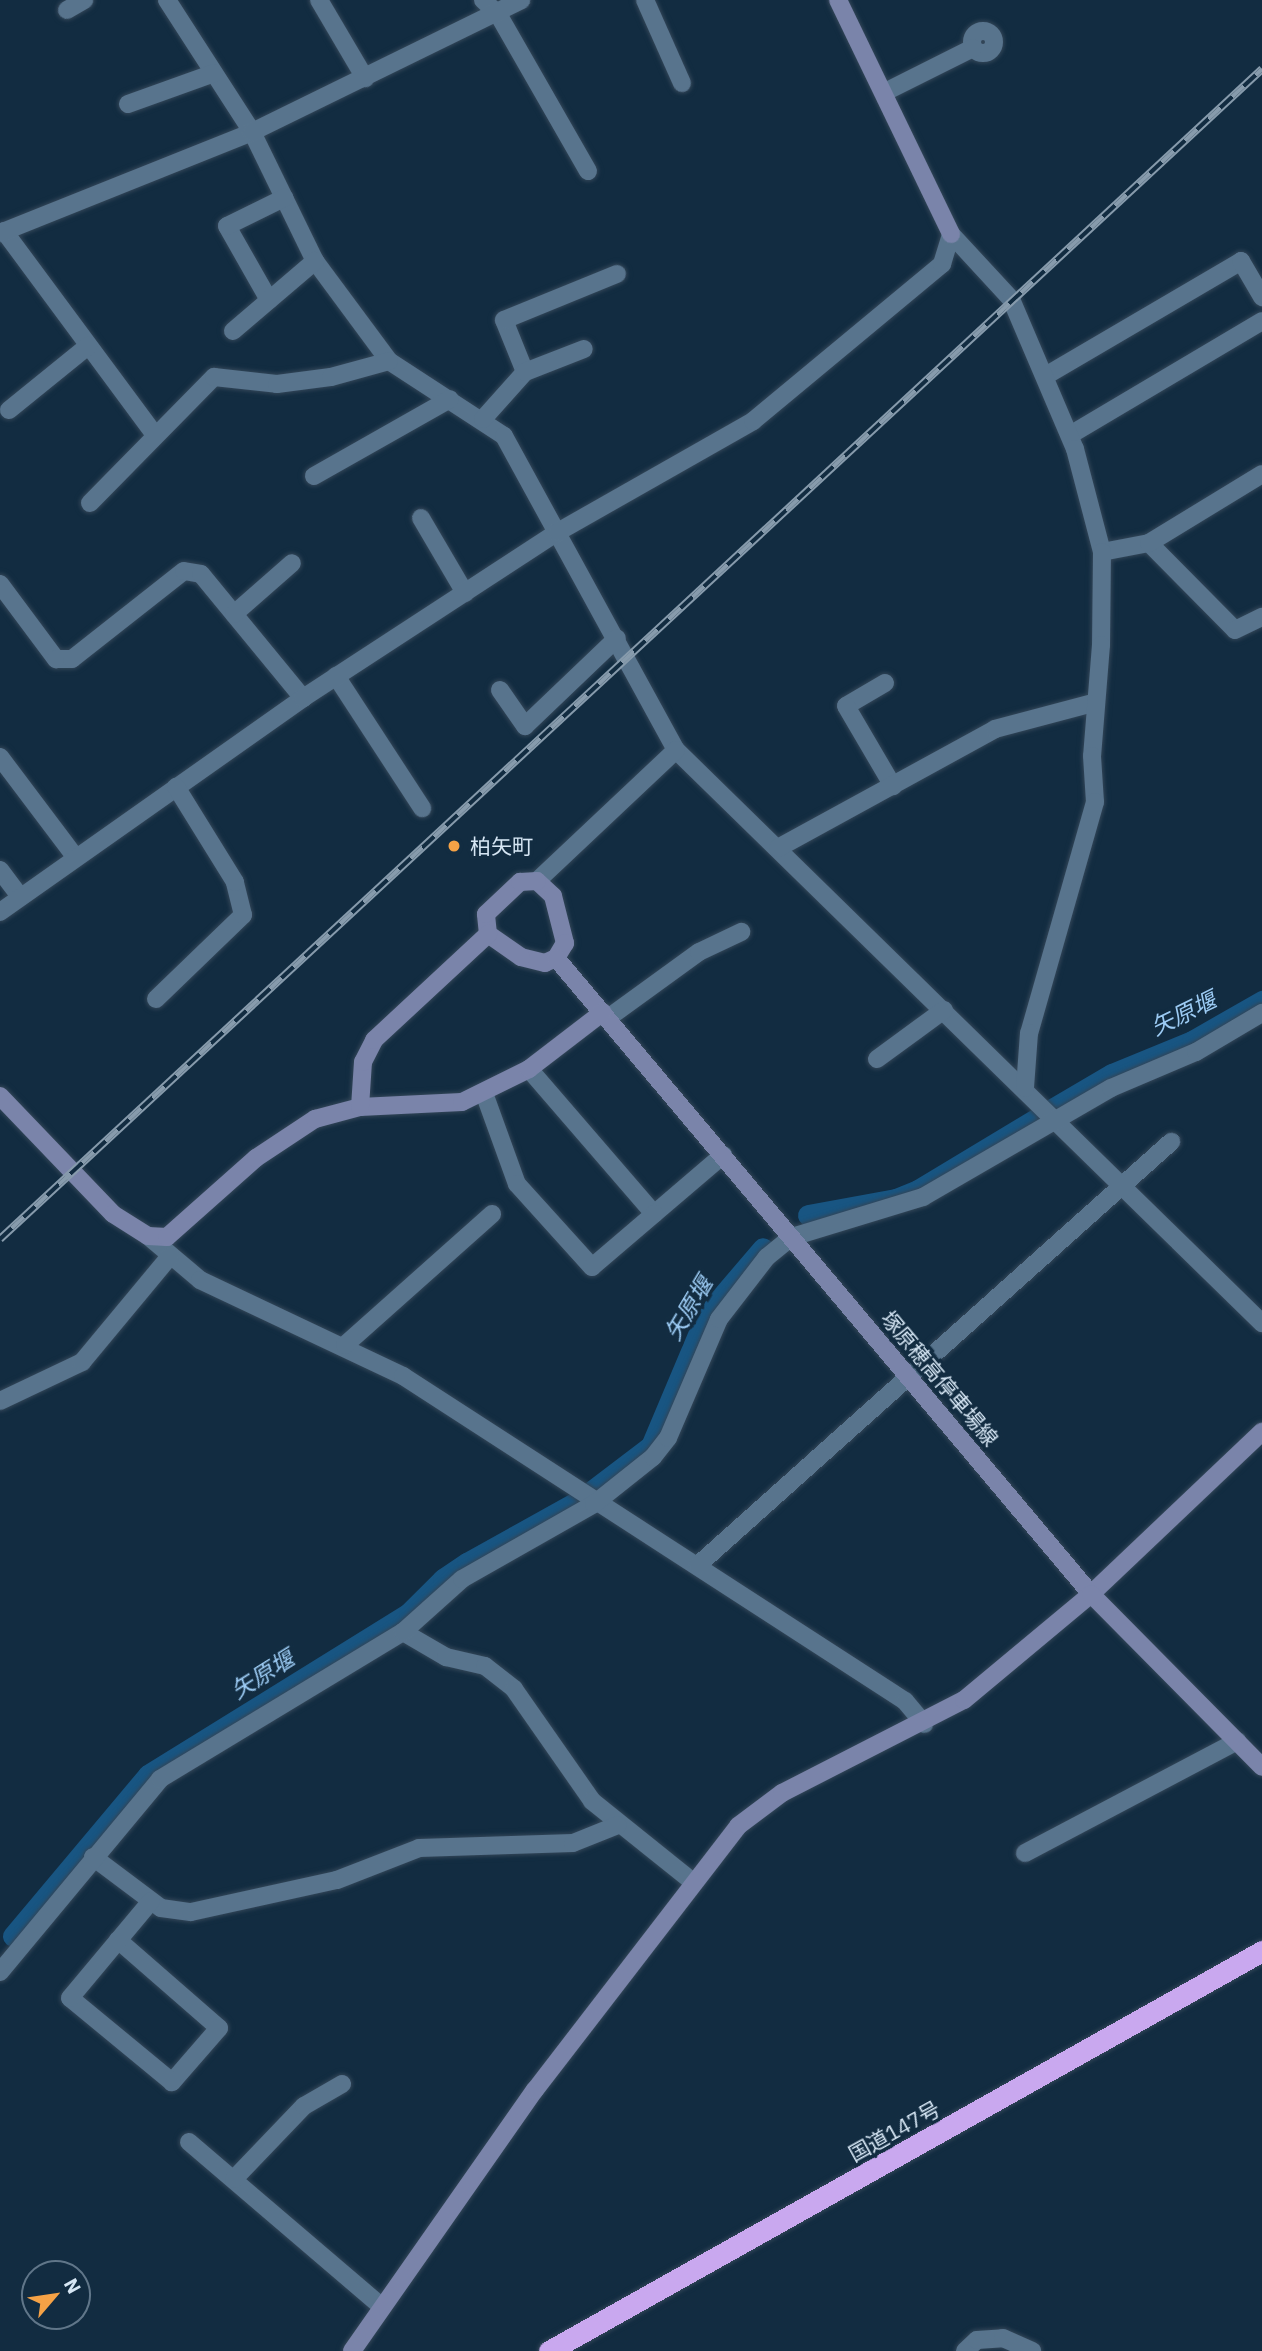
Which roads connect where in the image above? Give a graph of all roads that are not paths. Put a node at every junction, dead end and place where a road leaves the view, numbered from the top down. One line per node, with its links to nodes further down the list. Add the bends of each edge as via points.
1 (84, 0): 8 (street)
2 (167, 0): 11 (street)
3 (319, 0): 12 (street)
4 (483, 0): 9 (street)
5 (521, 0): 9 (street)
6 (645, 0): 13 (street)
7 (838, 0): 14 (main road)
8 (67, 10)
9 (498, 14): 12 (street); 17 (street)
10 (973, 48): 14 (street)
11 (214, 73): 15 (street); 16 (street)
12 (365, 78): 16 (street)
13 (682, 83)
14 (885, 92): 20 (main road)
15 (128, 104)
16 (252, 132): 18 (street); 19 (street)
17 (588, 171)
18 (284, 198): 21 (street); 24 (street, via 228,226)
19 (2, 232): 27 (street)
20 (951, 234): 31 (street, via 1011,299); 41 (street, via 942,264 753,421)
21 (315, 261): 24 (street); 29 (street)
22 (617, 274): 30 (street, via 504,320)
23 (1262, 297): 31 (street, via 1241,261)
24 (270, 300): 26 (street)
25 (1262, 321): 36 (street)
26 (233, 331)
27 (88, 346): 33 (street); 35 (street)
28 (584, 349): 30 (street)
29 (389, 361): 32 (street); 35 (street, via 331,377 277,384 214,377)
30 (525, 372): 34 (street)
31 (1047, 375): 36 (street)
32 (450, 399): 34 (street); 38 (street)
33 (9, 410)
34 (483, 419): 41 (street, via 504,436)
35 (155, 435): 39 (street)
36 (1070, 435): 43 (street)
37 (1262, 474): 42 (street)
38 (314, 476)
39 (90, 503)
40 (421, 518): 46 (street)
41 (558, 532): 46 (street); 49 (street)
42 (1149, 543): 43 (street); 48 (street, via 1235,630)
43 (1102, 552): 54 (street, via 1101,645)
44 (292, 563): 47 (street)
45 (0, 584): 47 (street, via 56,659 72,659 184,571 201,574)
46 (465, 593): 50 (street)
47 (234, 614): 53 (street)
48 (1262, 617)
49 (617, 638): 52 (street, via 525,726); 55 (street)
50 (336, 676): 53 (street); 59 (street)
51 (885, 684): 57 (street, via 846,706)
52 (500, 690)
53 (303, 698): 58 (street)
54 (1093, 703): 57 (street, via 995,729); 75 (street, via 1096,803 1029,1033)
55 (676, 750): 60 (street); 63 (street)
56 (0, 757): 61 (street)
57 (893, 786): 60 (street)
58 (176, 787): 61 (street); 69 (street, via 235,882 243,915)
59 (422, 808)
60 (778, 848): 70 (street)
61 (76, 858): 64 (street)
62 (0, 870): 64 (street)
63 (537, 881): 67 (main road, via 520,882 486,914); 68 (main road, via 553,896 562,920 565,943)
64 (20, 897): 65 (street)
65 (0, 912)
66 (741, 932): 72 (street, via 699,952)
67 (488, 934): 68 (main road, via 521,957 545,963); 78 (main road, via 374,1040 363,1062)
68 (556, 958): 72 (main road, 塚原穂高停車場線)
69 (156, 999)
70 (944, 1010): 73 (street); 75 (street)
71 (1262, 1013): 79 (street, via 1196,1052 1111,1088)
72 (606, 1015): 74 (main road); 81 (main road, 塚原穂高停車場線)
73 (877, 1059)
74 (529, 1069): 76 (main road); 84 (street)
75 (1025, 1088): 79 (street)
76 (484, 1093): 78 (main road, via 429,1107); 84 (street, via 517,1184 592,1267)
77 (0, 1096): 85 (main road, via 113,1214)
78 (360, 1107): 85 (main road, via 315,1119 286,1135 183,1227 167,1237)
79 (1055, 1120): 82 (street); 86 (street, via 901,1207)
80 (1171, 1142): 82 (street)
81 (723, 1155): 84 (street); 86 (main road, 塚原穂高停車場線)
82 (1124, 1188): 88 (street); 90 (street)
83 (492, 1214): 89 (street)
84 (654, 1214)
85 (148, 1236): 87 (street)
86 (792, 1237): 90 (main road, 塚原穂高停車場線); 93 (street, via 767,1257 719,1319 668,1438 653,1457)
87 (170, 1256): 89 (street, via 200,1280); 91 (street, via 82,1362)
88 (1262, 1323)
89 (345, 1345): 93 (street, via 402,1376)
90 (909, 1377): 94 (street); 95 (main road, 塚原穂高停車場線)
91 (0, 1401)
92 (1262, 1432): 95 (main road)
93 (594, 1504): 94 (street); 96 (street, via 462,1579)
94 (698, 1565): 97 (street, via 905,1701)
95 (1091, 1594): 97 (main road, via 964,1700); 98 (main road, 塚原穂高停車場線)
96 (402, 1632): 100 (street, via 446,1657 485,1666 514,1689 592,1801); 102 (street, via 160,1779)
97 (924, 1724): 103 (main road, via 782,1793 738,1826)
98 (1237, 1741): 99 (main road, 塚原穂高停車場線); 101 (street)
99 (1262, 1767)
100 (618, 1825): 103 (street); 104 (street, via 573,1843 419,1848 337,1880 191,1912 161,1908)
101 (1025, 1853)
102 (93, 1857): 104 (street); 107 (street)
103 (692, 1881): 111 (main road)
104 (151, 1901): 105 (street)
105 (118, 1940): 105 (street, via 70,1998 172,2082 219,2028)
106 (1262, 1951): 113 (highway, 国道147号)
107 (0, 1972)
108 (342, 2084): 110 (street, via 304,2106)
109 (189, 2142): 110 (street)
110 (234, 2179): 111 (street)
111 (380, 2306): 112 (main road)
112 (352, 2351)
113 (549, 2351)
114 (965, 2351): 115 (street, via 977,2340 1003,2338)
115 (1032, 2351)

